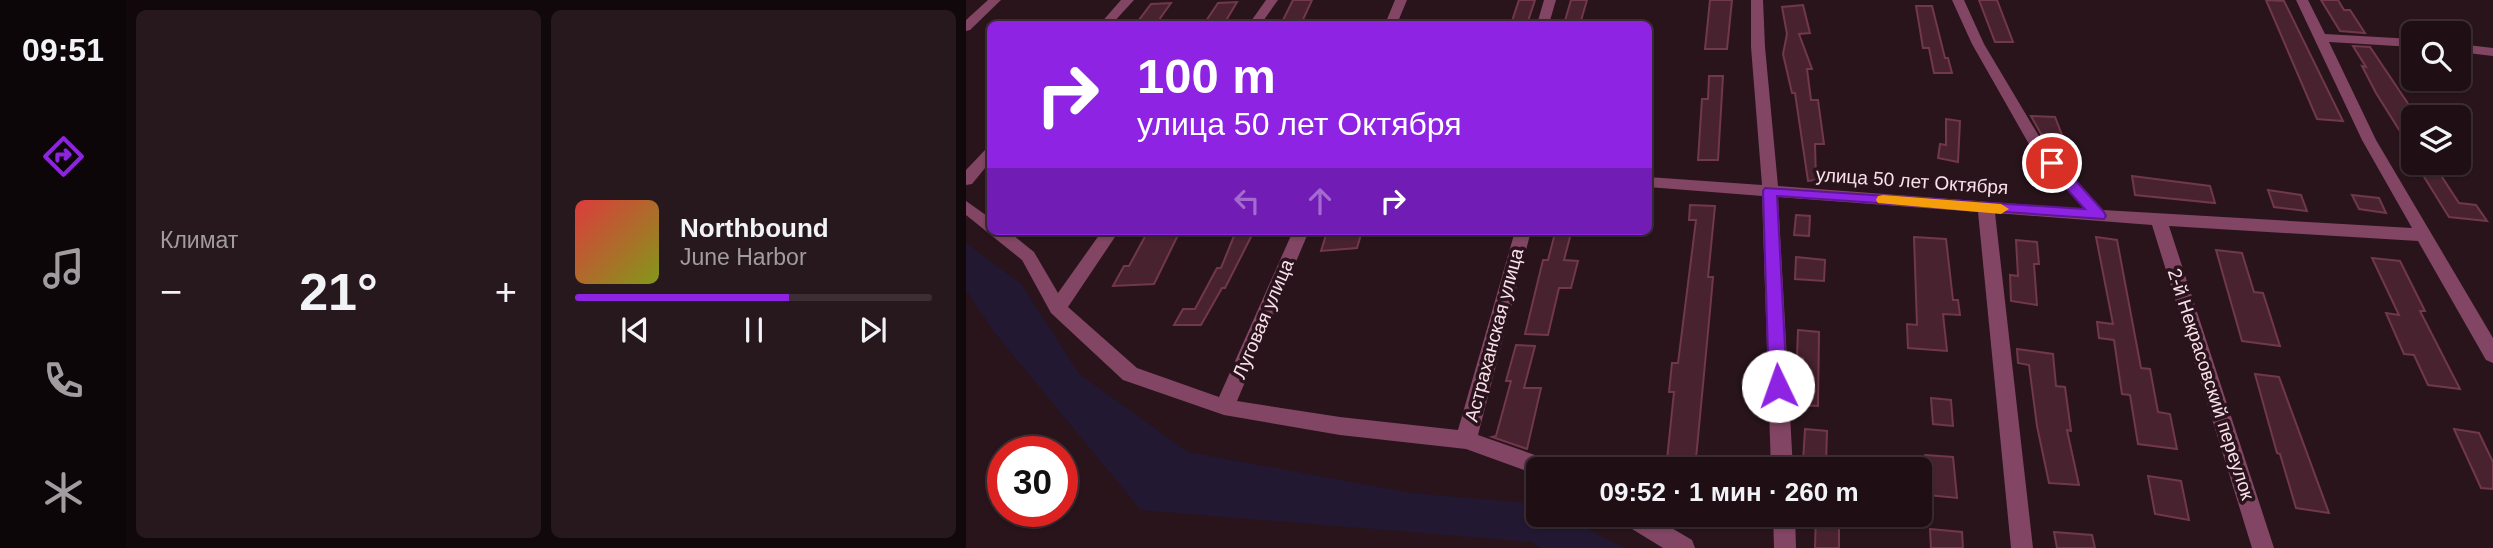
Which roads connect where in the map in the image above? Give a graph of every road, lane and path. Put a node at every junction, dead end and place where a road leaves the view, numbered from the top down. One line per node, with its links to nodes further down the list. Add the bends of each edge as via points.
1 (995, 0): 13 (street)
2 (1128, 0): 9 (street)
3 (1272, 0): 10 (street)
4 (1401, 0): 11 (street)
5 (1550, 0): 12 (street)
6 (1757, 0): 21 (street)
7 (1958, 0): 24 (street, via 2037,146)
8 (2302, 0): 14 (street)
9 (1109, 21)
10 (1257, 21)
11 (1392, 21)
12 (1544, 21)
13 (966, 27)
14 (2320, 38): 15 (street); 31 (street, via 2369,140)
15 (2401, 42)
16 (2471, 49): 17 (street)
17 (2493, 52)
18 (987, 156): 19 (street)
19 (966, 180)
20 (1652, 182): 21 (street, улица 50 лет Октября)
21 (1770, 191): 23 (street, улица 50 лет Октября); 36 (street)
22 (966, 206): 26 (street)
23 (1986, 208): 24 (street, улица 50 лет Октября); 42 (street)
24 (2099, 216): 25 (street, улица 50 лет Октября)
25 (2159, 220): 31 (street, улица 50 лет Октября); 43 (street, 2-й Некрасовский переулок)
26 (987, 224)
27 (1002, 235): 32 (street, via 1028,256)
28 (1108, 235): 32 (street)
29 (1299, 235): 34 (street, Луговая улица)
30 (1522, 235): 35 (street, Астраханская улица)
31 (2424, 236): 33 (street)
32 (1057, 309): 34 (street, via 1130,374)
33 (2493, 355)
34 (1224, 407): 35 (street)
35 (1466, 440): 37 (street)
36 (1781, 457)
37 (1526, 461)
38 (1649, 527): 40 (street)
39 (1784, 527): 41 (street)
40 (1684, 548)
41 (1785, 548)
42 (2022, 548)
43 (2263, 548)

